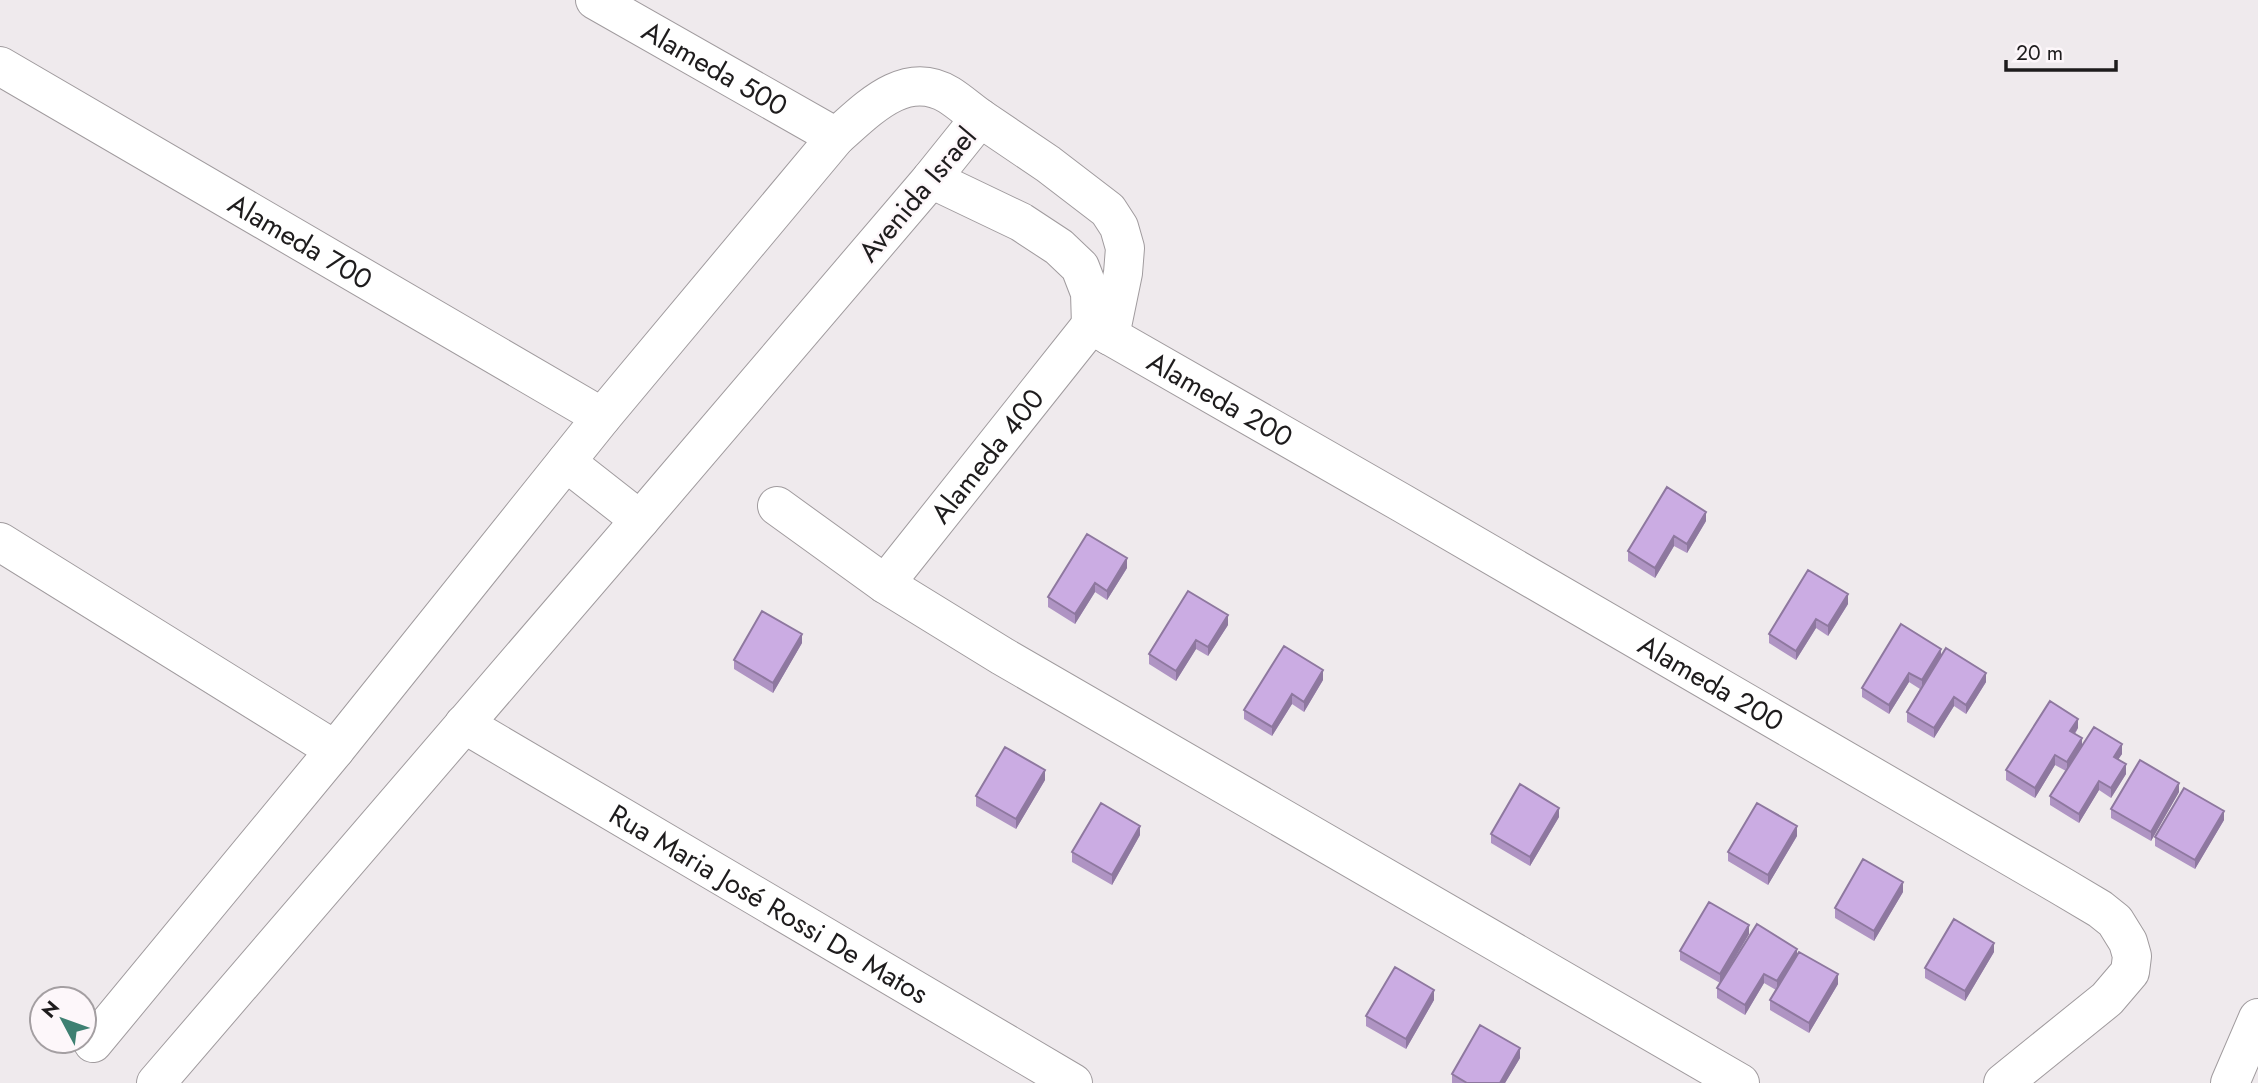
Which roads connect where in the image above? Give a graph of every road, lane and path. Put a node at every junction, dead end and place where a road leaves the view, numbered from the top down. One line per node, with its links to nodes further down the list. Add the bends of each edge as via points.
1 (595, 0): 4 (street, Alameda 500)
2 (0, 66): 7 (street, Alameda 700)
3 (979, 118): 4 (street, Avenida Israel, via 947,94 919,87 895,90); 5 (street, Avenida Israel); 6 (street, via 1108,209 1119,227 1125,248 1123,273)
4 (836, 137): 7 (street, Avenida Israel)
5 (931, 179): 6 (street, via 1021,222 1059,247 1080,267); 10 (street, Avenida Israel)
6 (1101, 331): 12 (street, Alameda 400); 20 (street, Alameda 200, via 2115,921 2128,942 2130,972 2107,999)
7 (602, 418): 8 (street, Avenida Israel)
8 (566, 462): 10 (street); 14 (street, Avenida Israel)
9 (777, 506): 12 (street)
10 (640, 520): 13 (street, Avenida Israel)
11 (0, 542): 14 (street)
12 (885, 584): 19 (street)
13 (464, 724): 17 (street, Avenida Israel); 18 (street, Rua Maria José Rossi De Matos)
14 (335, 750): 16 (street, Avenida Israel)
15 (2258, 1018): 21 (street)
16 (98, 1037)
17 (156, 1083)
18 (1073, 1083)
19 (1740, 1083)
20 (2003, 1083)
21 (2230, 1083)

